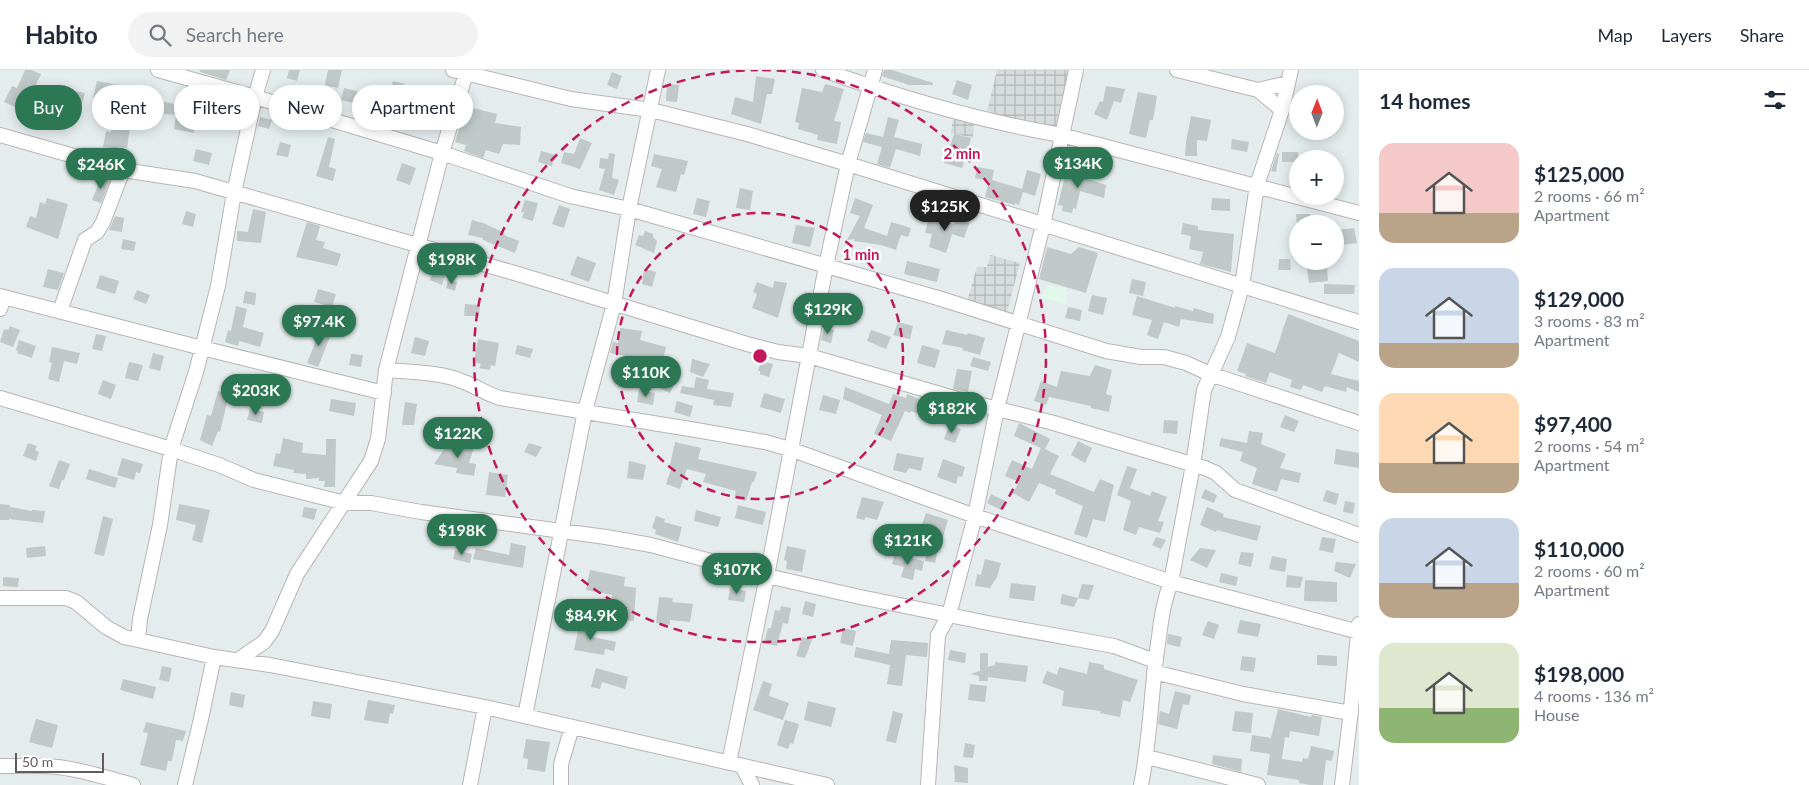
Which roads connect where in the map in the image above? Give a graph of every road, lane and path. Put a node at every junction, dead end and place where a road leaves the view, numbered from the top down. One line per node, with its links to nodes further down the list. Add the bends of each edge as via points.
1 (158, 70): 10 (street)
2 (263, 70): 11 (street)
3 (658, 70): 15 (street)
4 (823, 70): 12 (street)
5 (875, 70): 12 (street)
6 (1076, 70): 19 (street)
7 (1178, 70): 13 (street)
8 (461, 71): 15 (street, via 571,99); 20 (street)
9 (1290, 77): 13 (street); 16 (street)
10 (212, 85)
11 (259, 85)
12 (871, 87): 19 (street, via 1013,127); 21 (street)
13 (1258, 90): 16 (street)
14 (259, 98): 20 (street)
15 (651, 110): 21 (street); 25 (street)
16 (1282, 110): 23 (street)
17 (248, 130): 24 (street)
18 (0, 135): 22 (street)
19 (1061, 135): 23 (street); 27 (street)
20 (442, 153): 25 (street, via 570,196); 28 (street)
21 (848, 164): 27 (street); 29 (street)
22 (123, 170): 24 (street, via 195,181); 33 (street, via 103,222 97,232 85,240)
23 (1257, 185): 26 (street); 30 (street)
24 (234, 193): 28 (street); 36 (street, via 218,286)
25 (629, 209): 29 (street); 32 (street)
26 (1359, 213)
27 (1043, 224): 30 (street); 35 (street)
28 (418, 246): 32 (street); 38 (street)
29 (826, 266): 35 (street); 37 (street)
30 (1242, 286): 34 (street); 39 (street, via 1228,338)
31 (2, 301): 33 (street)
32 (614, 304): 37 (street, via 747,344); 43 (street)
33 (60, 311): 36 (street)
34 (1359, 322)
35 (1017, 324): 39 (street, via 1106,350 1140,357 1164,357); 42 (street)
36 (202, 348): 40 (street); 45 (street)
37 (809, 356): 42 (street); 46 (street)
38 (386, 370): 40 (street); 43 (street, via 453,378 500,398)
39 (1210, 374): 44 (street); 47 (street, via 1204,390)
40 (384, 393): 48 (street, via 378,439 371,461)
41 (0, 398): 45 (street)
42 (997, 408): 47 (street); 49 (street)
43 (585, 411): 46 (street); 50 (street)
44 (1359, 423)
45 (172, 449): 48 (street, via 254,480); 57 (street)
46 (790, 449): 49 (street); 52 (street)
47 (1193, 465): 51 (street, via 1216,473 1235,490); 53 (street)
48 (345, 502): 50 (street); 59 (street, via 297,574 272,631 264,642)
49 (975, 516): 53 (street); 55 (street)
50 (560, 530): 52 (street, via 651,545); 62 (street)
51 (1359, 534)
52 (767, 576): 55 (street); 66 (street)
53 (1171, 582): 56 (street); 60 (street, via 1165,596)
54 (0, 598): 57 (street, via 66,598 76,602 106,627)
55 (948, 615): 60 (street, via 1114,646); 75 (street, via 938,636)
56 (1358, 628): 63 (street)
57 (138, 640): 58 (street)
58 (214, 657): 59 (street); 70 (street)
59 (238, 660): 61 (street)
60 (1155, 666): 63 (street, via 1243,694); 65 (street)
61 (485, 707): 62 (street); 71 (street)
62 (525, 716): 64 (street)
63 (1353, 718): 78 (street)
64 (572, 727): 66 (street); 72 (street, via 562,764)
65 (1147, 757): 76 (street); 77 (street)
66 (735, 764): 68 (street); 73 (street)
67 (0, 766): 69 (street, via 58,767)
68 (775, 780): 74 (street)
69 (133, 785)
70 (185, 785)
71 (470, 785)
72 (561, 785)
73 (752, 785)
74 (826, 785)
75 (928, 785)
76 (1141, 785)
77 (1258, 785)
78 (1342, 785)

